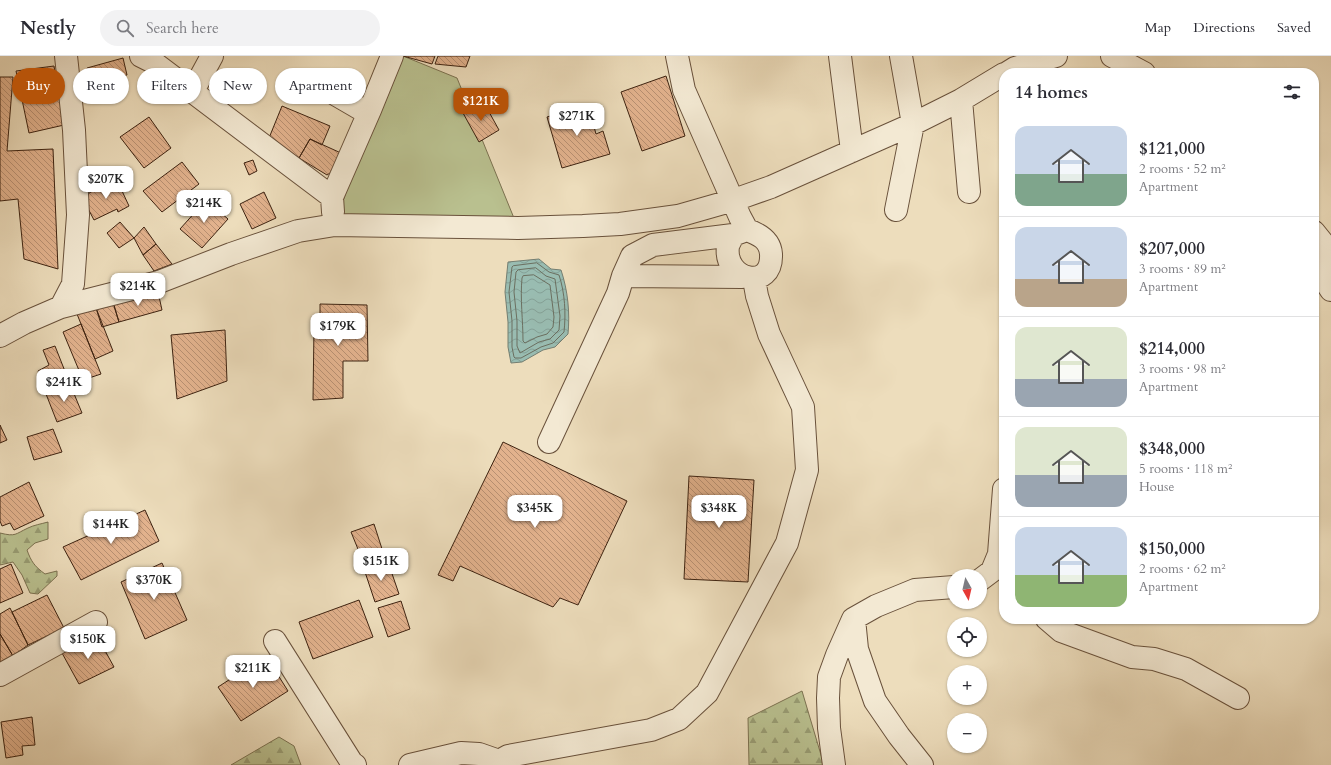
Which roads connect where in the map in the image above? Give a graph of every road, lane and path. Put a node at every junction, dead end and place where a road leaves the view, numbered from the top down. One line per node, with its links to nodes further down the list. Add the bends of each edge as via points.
1 (66, 56): 32 (street, via 74,130 78,215 73,284)
2 (141, 56): 10 (street)
3 (212, 56): 13 (street)
4 (392, 56): 18 (street)
5 (677, 56): 23 (street, via 684,90)
6 (840, 56): 20 (street)
7 (901, 56): 19 (street)
8 (1112, 56): 12 (street)
9 (1055, 62): 11 (street)
10 (162, 68)
11 (1028, 68)
12 (1135, 68)
13 (201, 77)
14 (999, 78): 16 (street)
15 (201, 98): 22 (street)
16 (961, 100): 19 (street); 21 (street)
17 (352, 104): 18 (street, via 364,111)
18 (370, 110): 22 (street)
19 (914, 124): 20 (street); 24 (street)
20 (852, 151): 23 (street, via 771,187)
21 (969, 192)
22 (332, 197): 25 (street)
23 (734, 200): 25 (street, via 678,216 620,224 518,228); 26 (street, via 740,217)
24 (896, 210)
25 (334, 225): 32 (street, via 298,231 159,282)
26 (740, 233): 29 (street, via 653,245 632,256); 30 (street, via 728,246 729,259 734,269); 30 (street, via 760,235 771,250 769,269 762,276)
27 (1319, 238): 28 (street)
28 (1331, 254): 31 (street, via 1324,263 1323,278)
29 (623, 276): 30 (street); 34 (street, via 618,293)
30 (748, 278): 44 (street, via 757,296 769,334 802,407 807,470 784,550 707,693 679,719 651,730 508,756)
31 (1331, 290)
32 (61, 307): 33 (street)
33 (0, 336)
34 (549, 442)
35 (999, 554): 36 (street)
36 (992, 578)
37 (947, 588): 38 (street, via 914,590 876,606)
38 (854, 619): 47 (street, via 829,677 829,728); 48 (street, via 857,649 875,701)
39 (96, 622): 42 (street)
40 (1053, 624): 43 (street, via 1061,631 1132,657 1154,659 1186,669)
41 (275, 642): 45 (street)
42 (0, 676)
43 (1238, 698)
44 (498, 763): 46 (street, via 479,754 461,753)
45 (355, 765)
46 (410, 765)
47 (834, 765)
48 (922, 765)

